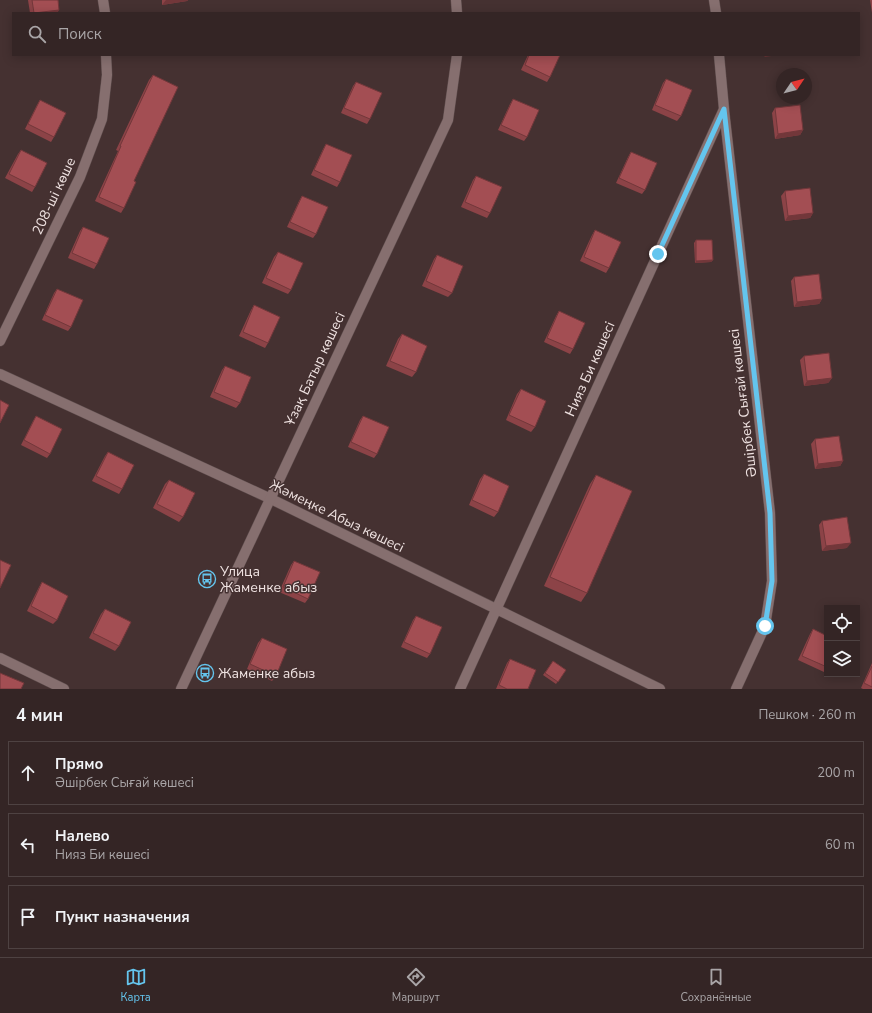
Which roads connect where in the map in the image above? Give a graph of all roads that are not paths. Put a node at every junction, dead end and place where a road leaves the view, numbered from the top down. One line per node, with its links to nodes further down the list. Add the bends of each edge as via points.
1 (103, 0): 4 (street)
2 (456, 0): 5 (street)
3 (714, 0): 6 (street)
4 (105, 12)
5 (457, 12)
6 (716, 12)
7 (106, 56): 11 (street, 208-ші көше, via 107,75 102,119 86,162)
8 (457, 56): 13 (street, Ұзақ Батыр көшесі, via 448,120)
9 (719, 56): 10 (street, Нияз Би көшесі)
10 (724, 109): 14 (street, Нияз Би көшесі); 20 (street, Әшірбек Сығай көшесі, via 770,513 772,581 765,626)
11 (0, 342)
12 (0, 374): 13 (street, Жәмеңке Абыз көшесі)
13 (269, 498): 14 (street, Жәмеңке Абыз көшесі); 17 (street, Ұзақ Батыр көшесі)
14 (496, 610): 18 (street, Нияз Би көшесі); 19 (street, Жәмеңке Абыз көшесі)
15 (0, 658): 16 (street)
16 (64, 689)
17 (181, 689)
18 (460, 689)
19 (660, 689)
20 (736, 689)

